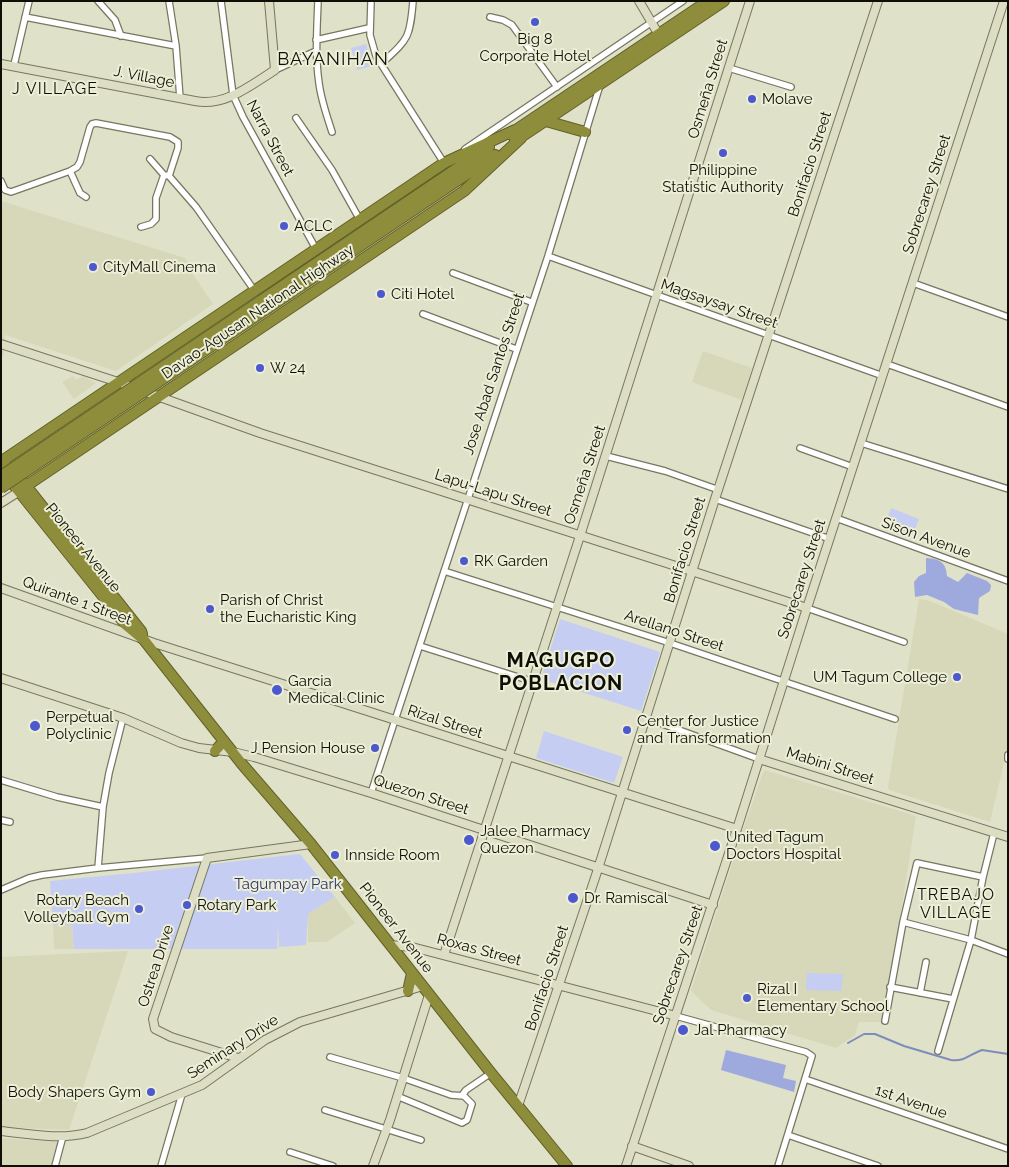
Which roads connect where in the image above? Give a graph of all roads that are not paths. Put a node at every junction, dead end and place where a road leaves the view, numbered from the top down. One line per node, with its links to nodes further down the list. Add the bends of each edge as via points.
1 (29, 1): 16 (street)
2 (98, 1): 21 (street, via 115,20)
3 (169, 1): 23 (street)
4 (221, 1): 33 (street, Narra Street)
5 (269, 1): 29 (street)
6 (318, 1): 22 (street)
7 (371, 1): 19 (street)
8 (413, 1): 26 (street, via 408,36)
9 (639, 1): 18 (street)
10 (683, 1): 18 (street)
11 (708, 1): 20 (highway, Davao-Agusan National Highway)
12 (724, 1): 30 (highway, Davao-Agusan National Highway)
13 (750, 1): 28 (street, Osmeña Street)
14 (878, 1): 58 (street, Bonifacio Street)
15 (1004, 1): 51 (street, Sobrecarey Street)
16 (26, 17): 21 (street); 27 (street)
17 (490, 17): 31 (street, via 512,25)
18 (652, 22): 20 (street); 31 (street)
19 (369, 28): 22 (street); 26 (street)
20 (659, 35): 30 (highway, Davao-Agusan National Highway)
21 (121, 36): 23 (street)
22 (316, 40): 24 (street)
23 (176, 46): 34 (street)
24 (316, 51): 29 (street); 37 (street, via 319,85)
25 (1, 64): 27 (street, J. Village)
26 (380, 64): 41 (street)
27 (14, 65): 34 (street, J. Village)
28 (729, 68): 32 (street); 53 (street, Osmeña Street)
29 (275, 70): 33 (street, J. Village)
30 (597, 81): 36 (highway, Davao-Agusan National Highway); 38 (street, Jose Abad Santos Street); 39 (highway, Davao-Agusan National Highway)
31 (557, 87): 41 (street)
32 (791, 87)
33 (233, 95): 34 (street, J. Village, via 210,103); 48 (street, Narra Street)
34 (180, 98)
35 (296, 118): 46 (street, via 332,170)
36 (546, 121): 38 (highway); 39 (highway, Davao-Agusan National Highway)
37 (332, 132)
38 (585, 132): 49 (street, Jose Abad Santos Street)
39 (518, 134): 41 (highway, Davao-Agusan National Highway); 55 (highway, Davao-Agusan National Highway); 64 (highway, Davao-Agusan National Highway, via 464,191)
40 (150, 159): 43 (street)
41 (444, 163): 46 (highway, Davao-Agusan National Highway)
42 (70, 171): 43 (street, via 80,162 90,127 96,123 174,139 178,148); 44 (street, via 11,192 5,190); 45 (street, via 80,193)
43 (166, 175): 47 (street, via 156,198 156,219 152,224); 52 (street, via 196,207)
44 (1, 181)
45 (86, 197)
46 (360, 220): 48 (highway, Davao-Agusan National Highway)
47 (141, 227)
48 (316, 249): 52 (highway, Davao-Agusan National Highway)
49 (548, 256): 53 (street, Magsaysay Street); 54 (street, Jose Abad Santos Street)
50 (452, 273): 54 (street)
51 (913, 283): 57 (street); 61 (street, Sobrecarey Street)
52 (254, 290): 63 (highway, Davao-Agusan National Highway)
53 (656, 296): 58 (street, Magsaysay Street); 68 (street, Osmeña Street)
54 (532, 302): 60 (street, Jose Abad Santos Street)
55 (265, 304): 69 (highway, Davao-Agusan National Highway, bridge); 72 (highway, Davao-Agusan National Highway, bridge)
56 (423, 314): 60 (street)
57 (1008, 318)
58 (769, 335): 62 (street, Magsaysay Street); 74 (street, Bonifacio Street)
59 (1, 344): 63 (street, Lapu-Lapu Street)
60 (516, 349): 76 (street, Jose Abad Santos Street)
61 (887, 364): 62 (street, Sobrecarey Street); 65 (street)
62 (883, 376): 66 (street, Sobrecarey Street)
63 (118, 382): 64 (street, Lapu-Lapu Street); 69 (highway, Davao-Agusan National Highway)
64 (159, 397): 71 (highway, Davao-Agusan National Highway); 76 (street, Lapu-Lapu Street)
65 (1008, 407)
66 (861, 443): 70 (street, Sobrecarey Street); 73 (street)
67 (800, 448): 70 (street)
68 (606, 456): 74 (street, via 665,471); 80 (street, Osmeña Street)
69 (3, 466): 71 (highway, Pioneer Avenue)
70 (853, 467): 79 (street, Sobrecarey Street)
71 (20, 485): 75 (highway, Davao-Agusan National Highway); 78 (street); 88 (highway, Pioneer Avenue, via 126,625)
72 (1, 488)
73 (1008, 489)
74 (718, 490): 77 (street, Bonifacio Street)
75 (1, 492)
76 (469, 499): 80 (street, Lapu-Lapu Street); 82 (street, Jose Abad Santos Street)
77 (715, 499): 81 (street); 83 (street, Bonifacio Street)
78 (1, 503)
79 (836, 518): 81 (street, Sobrecarey Street); 84 (street, Sison Avenue)
80 (580, 536): 83 (street, Lapu-Lapu Street); 86 (street, Osmeña Street)
81 (830, 539): 87 (street, Sobrecarey Street)
82 (444, 571): 86 (street, Arellano Street); 91 (street, Jose Abad Santos Street)
83 (693, 572): 87 (street, Lapu-Lapu Street); 90 (street, Bonifacio Street)
84 (1008, 580)
85 (1, 588): 88 (street, Quirante 1 Street)
86 (558, 607): 90 (street, Arellano Street); 94 (street, Osmeña Street)
87 (807, 608): 89 (street, Lapu-Lapu Street); 93 (street, Sobrecarey Street)
88 (144, 640): 98 (street, Rizal Street); 99 (highway, Pioneer Avenue)
89 (904, 642)
90 (670, 643): 93 (street, Arellano Street); 96 (street, Bonifacio Street)
91 (420, 646): 94 (street); 98 (street, Jose Abad Santos Street)
92 (1, 678): 95 (street, Quezon Street)
93 (784, 680): 97 (street, Arellano Street); 103 (street, Sobrecarey Street)
94 (534, 682): 102 (street, Osmeña Street)
95 (123, 718): 100 (street, Quezon Street, via 181,743); 107 (street)
96 (646, 718): 103 (street, Mabini Street); 105 (street, Bonifacio Street)
97 (895, 719)
98 (396, 720): 102 (street, Rizal Street); 106 (street, Jose Abad Santos Street)
99 (224, 741): 100 (highway); 101 (highway, Pioneer Avenue)
100 (215, 751): 101 (street, Quezon Street)
101 (233, 752): 106 (street, Quezon Street); 114 (highway, Pioneer Avenue)
102 (510, 757): 105 (street, Rizal Street); 111 (street, Osmeña Street)
103 (760, 759): 110 (street, Sobrecarey Street); 112 (street, Mabini Street)
104 (1, 780): 107 (street)
105 (622, 792): 110 (street, Rizal Street); 116 (street, Bonifacio Street)
106 (371, 793): 111 (street, Quezon Street)
107 (103, 807): 117 (street)
108 (1, 820): 109 (street)
109 (10, 822)
110 (738, 829): 120 (street, Sobrecarey Street)
111 (486, 831): 116 (street, Quezon Street); 125 (street, Osmeña Street)
112 (994, 833): 113 (street, Mabini Street); 118 (street)
113 (1008, 837)
114 (310, 844): 115 (street); 123 (highway, Pioneer Avenue)
115 (207, 858): 117 (street); 138 (street, Ostrea Drive, via 153,1024 164,1034)
116 (598, 867): 120 (street, Quezon Street); 128 (street, Bonifacio Street)
117 (98, 868): 119 (street, via 29,878)
118 (983, 877): 121 (street, via 918,863); 122 (street)
119 (1, 890)
120 (713, 905): 134 (street, Sobrecarey Street)
121 (902, 922): 122 (street); 129 (street)
122 (971, 940): 124 (street); 133 (street)
123 (390, 945): 125 (street, Roxas Street); 127 (highway, Pioneer Avenue)
124 (1008, 954)
125 (444, 955): 128 (street, Roxas Street)
126 (926, 962): 132 (street)
127 (412, 973): 130 (highway, Pioneer Avenue); 131 (highway)
128 (559, 986): 134 (street, Roxas Street); 145 (street, Bonifacio Street)
129 (890, 987): 132 (street); 135 (street)
130 (426, 990): 131 (street, Seminary Drive); 139 (highway, Pioneer Avenue); 140 (street)
131 (408, 991): 138 (street, Seminary Drive, via 300,1022)
132 (920, 992): 133 (street)
133 (952, 998): 136 (street)
134 (676, 1016): 141 (street, via 809,1052 812,1059); 152 (street, Sobrecarey Street)
135 (885, 1021)
136 (938, 1051)
137 (330, 1057): 140 (street)
138 (238, 1058): 142 (street, Seminary Drive, via 210,1080)
139 (492, 1073): 144 (street, via 466,1090); 145 (highway, Pioneer Avenue)
140 (403, 1078): 143 (street); 144 (street, via 451,1096)
141 (805, 1079): 150 (street); 153 (street, 1st Avenue)
142 (182, 1094): 149 (street, Seminary Drive, via 98,1129); 156 (street)
143 (397, 1096): 144 (street, via 462,1123 467,1120 472,1107); 147 (street)
144 (464, 1096)
145 (518, 1106): 159 (highway, Pioneer Avenue)
146 (325, 1110): 147 (street)
147 (386, 1129): 151 (street); 158 (street)
148 (1, 1132): 149 (street, Seminary Drive)
149 (63, 1136): 155 (street)
150 (788, 1136): 162 (street); 163 (street)
151 (421, 1140)
152 (632, 1146): 160 (street, Sobrecarey Street); 161 (street)
153 (1008, 1149)
154 (290, 1152): 157 (street)
155 (55, 1166)
156 (161, 1166)
157 (333, 1166)
158 (373, 1166)
159 (567, 1166)
160 (626, 1166)
161 (690, 1166)
162 (778, 1166)
163 (878, 1166)

